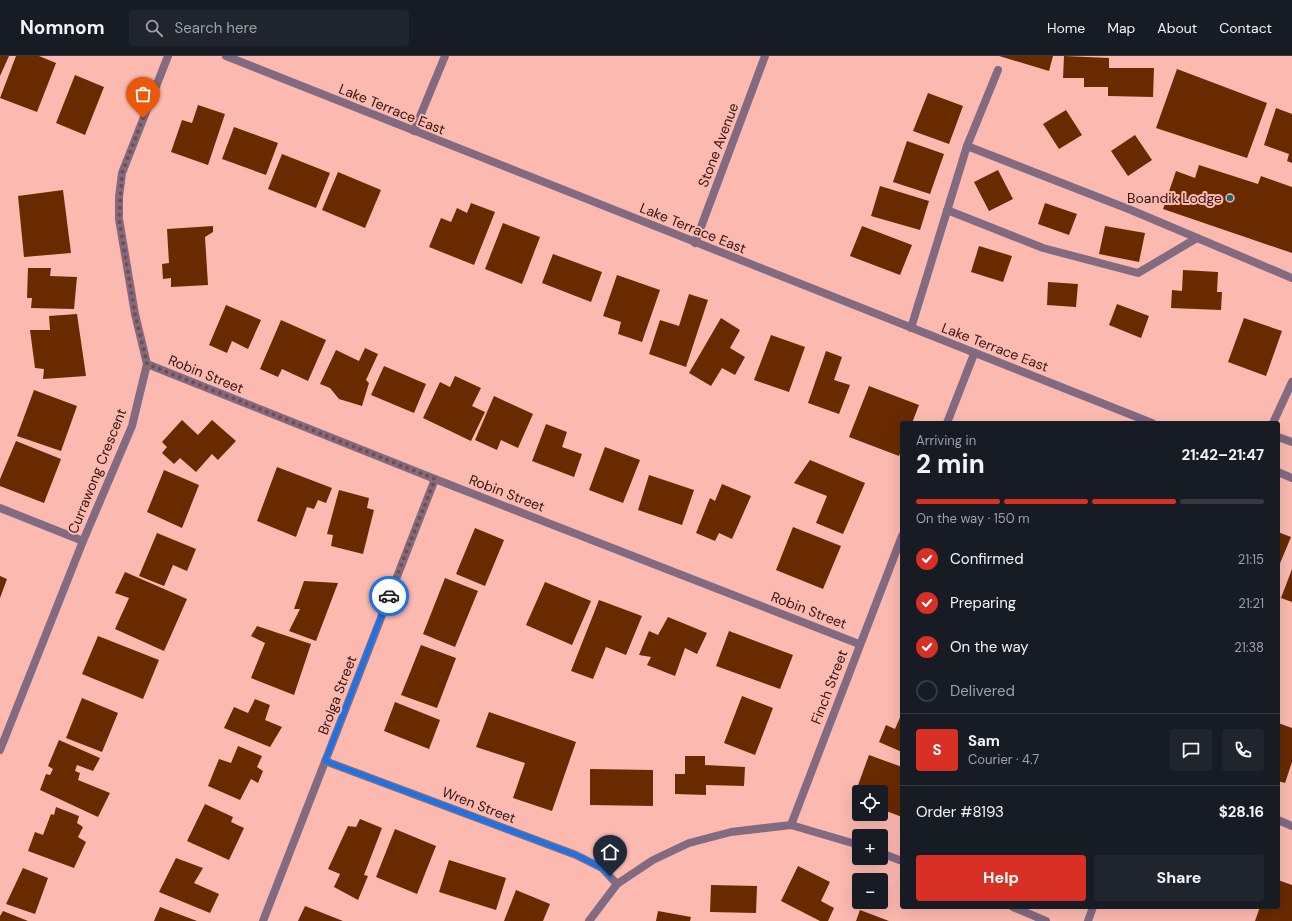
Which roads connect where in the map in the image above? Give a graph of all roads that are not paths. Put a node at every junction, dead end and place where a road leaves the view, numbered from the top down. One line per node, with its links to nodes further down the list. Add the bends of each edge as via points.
1 (168, 56): 14 (street, Currawong Crescent, via 122,173 119,197 119,219 135,314)
2 (226, 56): 6 (street, Lake Terrace East)
3 (445, 56): 6 (street)
4 (765, 56): 10 (street, Stone Avenue)
5 (998, 70): 7 (street)
6 (414, 131): 10 (street, Lake Terrace East)
7 (967, 146): 8 (street); 9 (street)
8 (948, 210): 9 (street, via 1043,248 1138,273); 12 (street)
9 (1197, 238): 11 (street)
10 (695, 243): 12 (street, Lake Terrace East)
11 (1292, 278)
12 (910, 328): 13 (street, Lake Terrace East)
13 (974, 354): 16 (street); 17 (street, Lake Terrace East)
14 (147, 364): 23 (street, Robin Street); 26 (street, Currawong Crescent, via 132,426)
15 (1292, 382): 18 (street)
16 (948, 421)
17 (1147, 421)
18 (1274, 421)
19 (1280, 438): 20 (street)
20 (1292, 442)
21 (1280, 473): 22 (street)
22 (1292, 478)
23 (435, 479): 27 (street, Robin Street); 29 (street, Brolga Street)
24 (0, 508): 26 (street)
25 (900, 541): 27 (street, Finch Street)
26 (83, 542): 28 (street, Currawong Crescent)
27 (859, 644): 31 (street, Finch Street)
28 (0, 750)
29 (325, 761): 36 (street, Wren Street, via 576,855 602,868); 39 (street, Brolga Street)
30 (1280, 821): 32 (street)
31 (791, 825): 33 (street); 36 (street, via 731,832 689,843 653,860)
32 (1292, 826)
33 (852, 843)
34 (888, 856): 35 (street)
35 (900, 860)
36 (617, 884): 40 (street)
37 (1018, 909): 41 (street)
38 (1092, 909): 42 (street)
39 (262, 921)
40 (589, 921)
41 (1046, 921)
42 (1088, 921)

